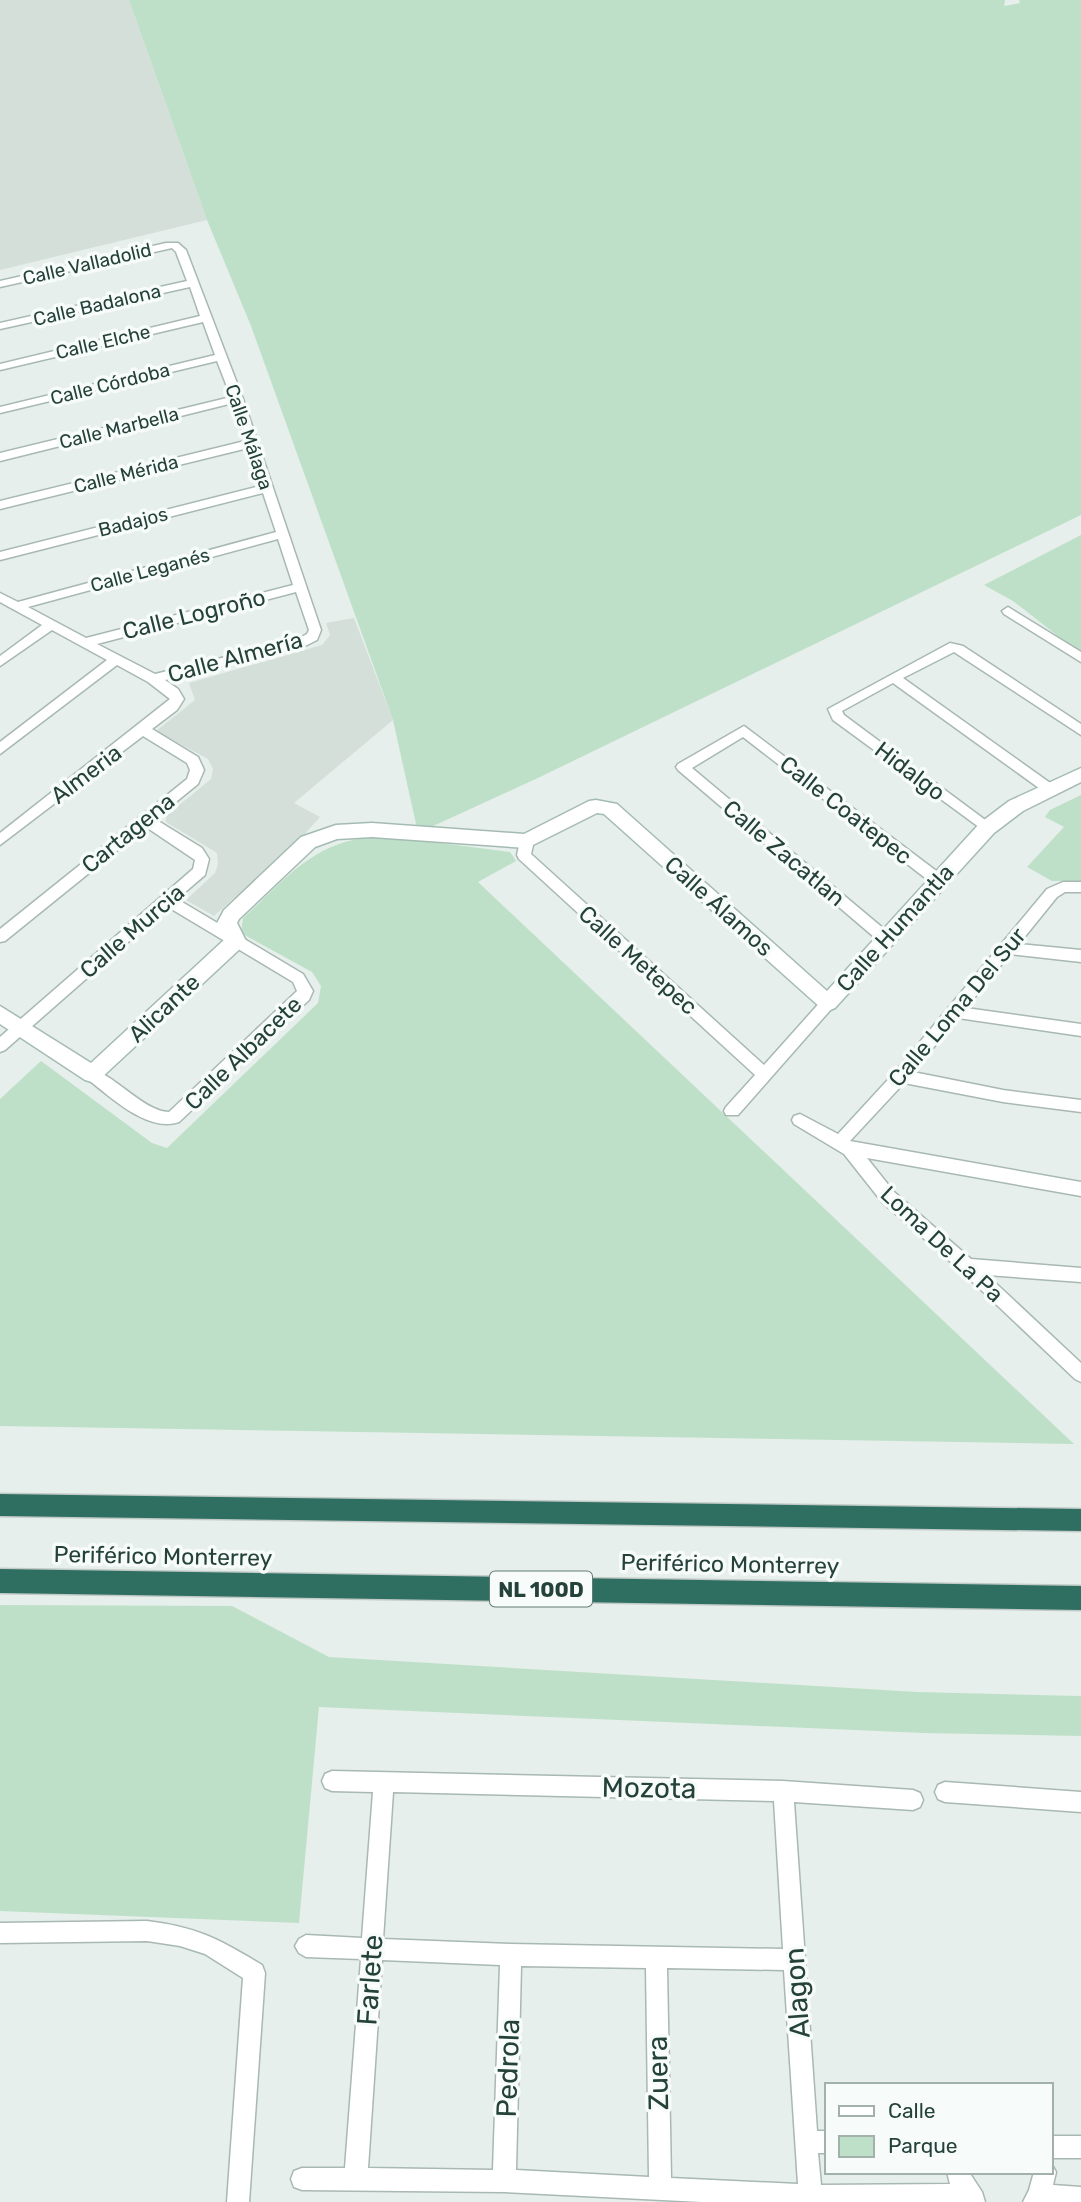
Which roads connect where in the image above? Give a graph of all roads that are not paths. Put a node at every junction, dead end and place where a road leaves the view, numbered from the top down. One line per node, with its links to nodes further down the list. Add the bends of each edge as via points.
1 (174, 245): 2 (street, Calle Málaga, via 181,250); 3 (street, Calle Valladolid)
2 (194, 283): 4 (street, Calle Málaga); 5 (street, Calle Badalona)
3 (0, 284)
4 (206, 318): 6 (street, Calle Málaga); 7 (street, Calle Elche)
5 (0, 326)
6 (220, 357): 8 (street, Calle Málaga); 9 (street, Calle Córdoba)
7 (0, 367)
8 (237, 399): 10 (street, Calle Málaga); 11 (street, Calle Marbella)
9 (0, 410)
10 (252, 443): 12 (street, Calle Málaga); 13 (street, Calle Mérida)
11 (0, 457)
12 (267, 488): 14 (street, Calle Málaga); 15 (street, Badajos)
13 (0, 505)
14 (282, 534): 16 (street, Calle Málaga); 18 (street, Calle Leganés)
15 (0, 556)
16 (300, 587): 21 (street, Calle Málaga); 22 (street, Calle Logroño)
17 (0, 597): 18 (street)
18 (17, 606): 20 (street)
19 (1008, 611): 23 (street)
20 (52, 624): 22 (street); 25 (street)
21 (314, 633): 27 (street, Calle Almería, via 300,643)
22 (87, 642): 24 (street)
23 (1081, 657)
24 (117, 659): 27 (street); 31 (street)
25 (0, 662)
26 (895, 678): 29 (street, via 946,648 958,649); 33 (street); 35 (street, Hidalgo, via 837,707 838,718)
27 (153, 679): 28 (street, Almeria, via 176,696 176,702)
28 (143, 730): 34 (street, Cartagena, via 192,760 197,770 193,781); 36 (street, Almeria)
29 (1081, 730)
30 (755, 739): 38 (street, Calle Coatepec); 42 (street, Calle Zacatlan, via 744,731 683,768)
31 (0, 749)
32 (1081, 773): 33 (street, Calle Humantla)
33 (1048, 789): 35 (street, Calle Humantla)
34 (144, 819): 40 (street, Calle Murcia, via 202,859 200,871); 41 (street, Cartagena)
35 (987, 828): 38 (street, Calle Humantla)
36 (0, 840)
37 (527, 841): 43 (street, via 372,830 322,836 298,851 231,915 227,923); 46 (street, Calle Álamos, via 589,808 610,809); 53 (street, Calle Metepec, via 524,855)
38 (938, 880): 42 (street, Calle Humantla)
39 (1081, 887): 44 (street, Calle Loma Del Sur, via 1063,887 1052,893)
40 (167, 900): 43 (street, Calle Albacete); 49 (street, Calle Murcia)
41 (0, 937)
42 (886, 938): 46 (street, Calle Humantla)
43 (236, 942): 52 (street, Alicante); 52 (street, Calle Albacete, via 299,978 306,991 179,1115 167,1120 153,1116)
44 (1008, 948): 45 (street); 47 (street, Calle Loma Del Sur)
45 (1081, 956)
46 (828, 1003): 53 (street, Calle Humantla)
47 (955, 1012): 50 (street); 54 (street, Calle Loma Del Sur)
48 (0, 1014): 49 (street)
49 (21, 1028): 51 (street, Calle Murcia); 52 (street)
50 (1081, 1030)
51 (0, 1046)
52 (92, 1074)
53 (764, 1074): 56 (street, Calle Humantla)
54 (901, 1076): 55 (street); 58 (street, Calle Loma Del Sur)
55 (1081, 1106)
56 (732, 1111)
57 (800, 1120): 58 (street, Loma De La Pa)
58 (845, 1146): 59 (street); 60 (street, Loma De La Pa, via 888,1197)
59 (1081, 1189)
60 (967, 1266): 61 (street); 62 (street, Loma De La Pa)
61 (1081, 1275)
62 (1081, 1374)
63 (0, 1505): 64 (highway)
64 (1081, 1520)
65 (0, 1581): 66 (highway, Periférico Monterrey / NL 100D)
66 (1081, 1598)
67 (332, 1781): 68 (street, Mozota)
68 (384, 1782): 69 (street, Mozota); 75 (street, Farlete)
69 (783, 1791): 71 (street, Mozota); 78 (street, Alagon)
70 (945, 1792): 72 (street)
71 (913, 1800)
72 (1081, 1802)
73 (0, 1933): 92 (street, via 147,1931 180,1935 210,1945 254,1973)
74 (306, 1946): 75 (street)
75 (372, 1947): 76 (street); 84 (street, Farlete)
76 (511, 1955): 77 (street); 86 (street, Pedrola)
77 (656, 1956): 78 (street); 87 (street, Zuera)
78 (795, 1960): 79 (street, Alagon)
79 (817, 2142): 88 (street, Alagon)
80 (1053, 2147): 81 (street)
81 (1081, 2147)
82 (959, 2174): 89 (street)
83 (1044, 2174): 91 (street)
84 (356, 2178): 85 (street); 86 (street)
85 (302, 2179)
86 (504, 2180): 87 (street)
87 (660, 2189): 88 (street)
88 (810, 2196): 89 (street)
89 (972, 2198)
90 (1081, 2198): 91 (street)
91 (1037, 2199)
92 (238, 2202)

